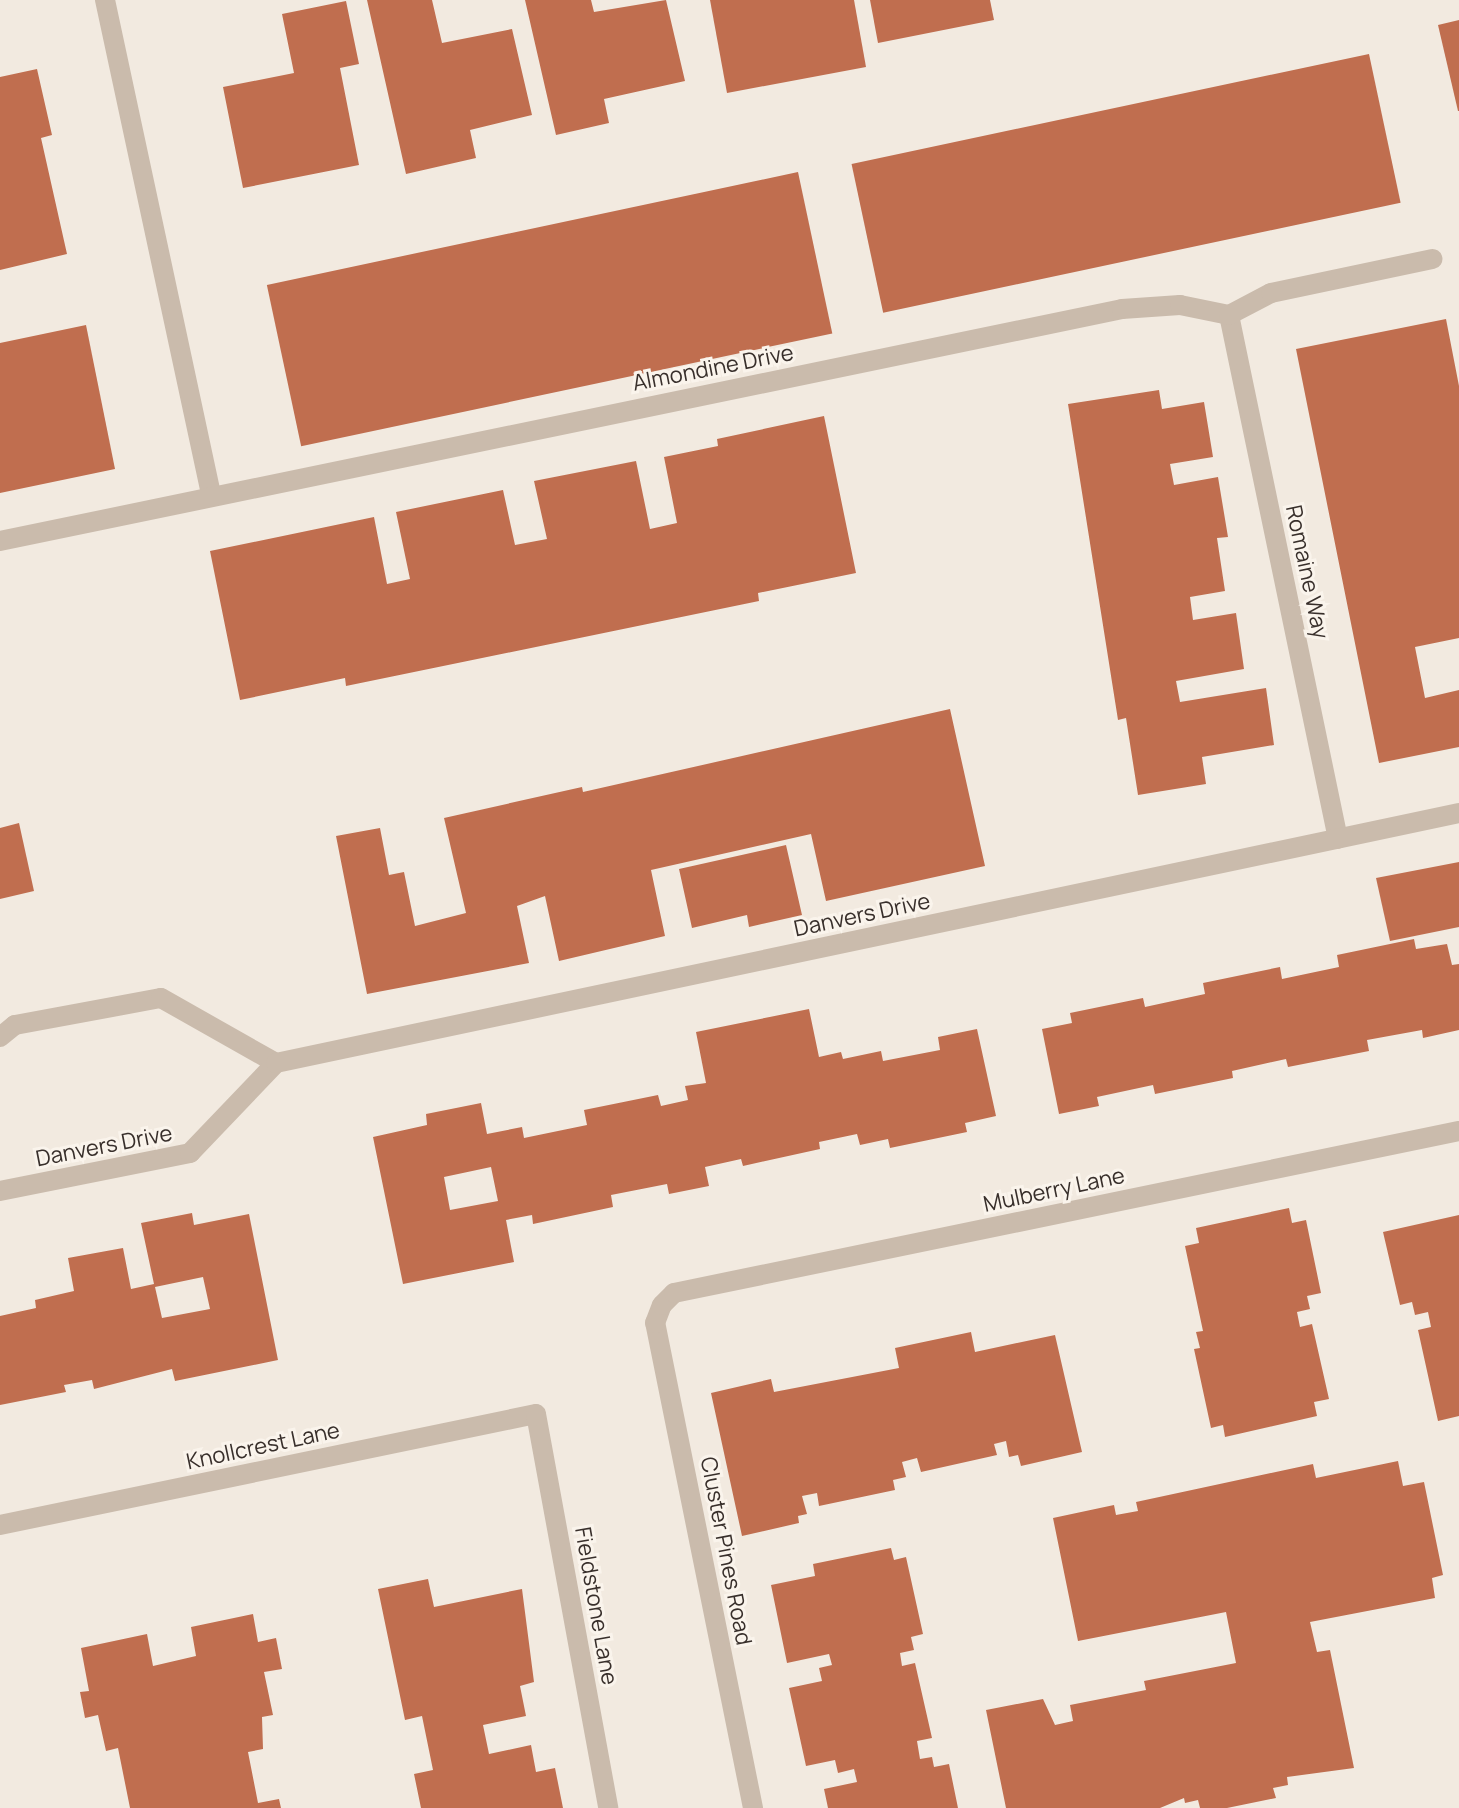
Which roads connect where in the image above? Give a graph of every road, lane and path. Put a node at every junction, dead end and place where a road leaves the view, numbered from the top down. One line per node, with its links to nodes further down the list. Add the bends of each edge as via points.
1 (105, 0): 4 (street)
2 (1432, 259): 3 (street, via 1271,293)
3 (1229, 315): 4 (street, Almondine Drive, via 1180,305 1122,309); 7 (street, Romaine Way)
4 (211, 494): 5 (street, Almondine Drive)
5 (0, 541)
6 (1459, 813): 7 (street, Danvers Drive)
7 (1338, 839): 9 (street, Danvers Drive)
8 (0, 1037): 9 (street, via 15,1025 161,998)
9 (276, 1063): 11 (street, Danvers Drive, via 190,1153)
10 (1459, 1131): 12 (street, Mulberry Lane, via 674,1293)
11 (0, 1191)
12 (662, 1305): 16 (street, Cluster Pines Road, via 655,1323)
13 (536, 1414): 14 (street, Knollcrest Lane); 15 (street, Fieldstone Lane)
14 (0, 1525)
15 (608, 1808)
16 (753, 1808)

